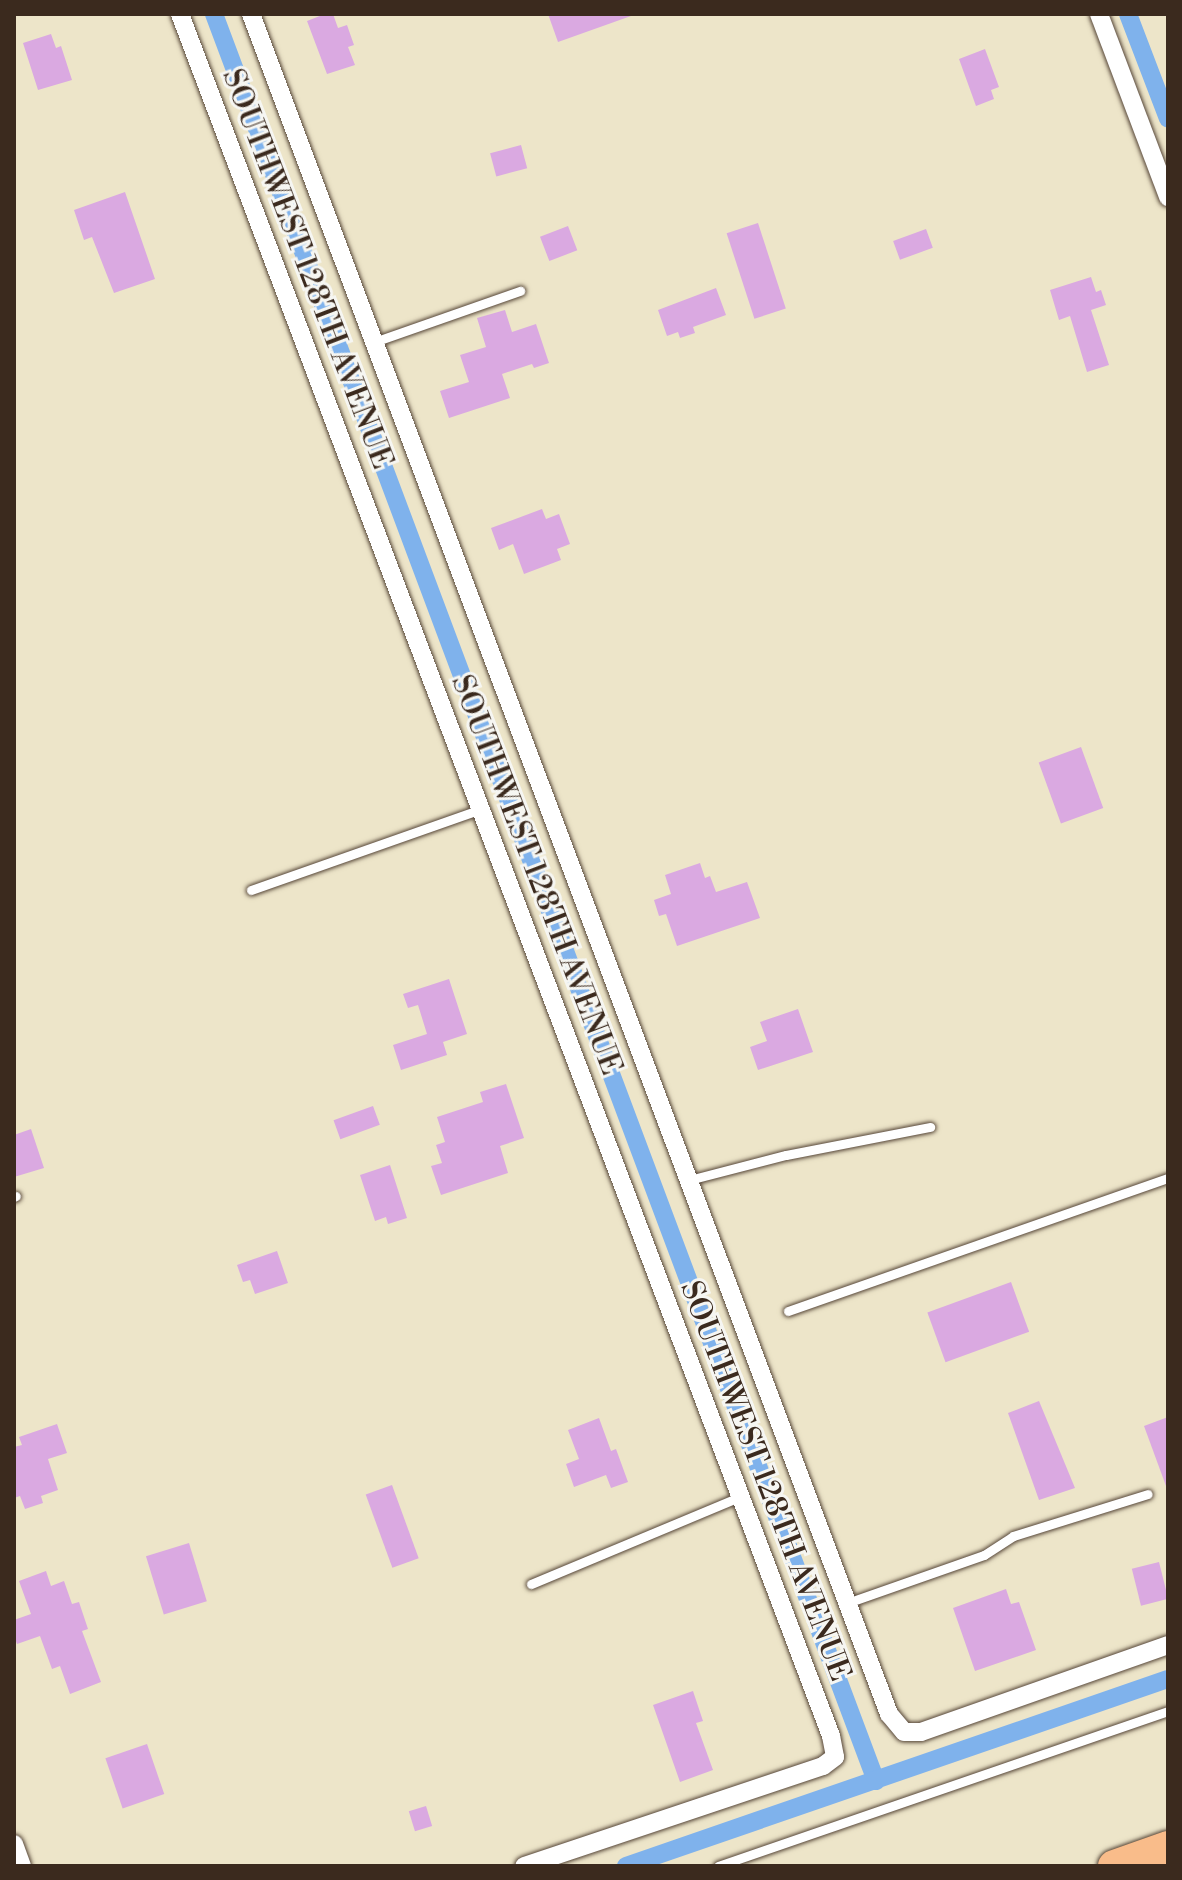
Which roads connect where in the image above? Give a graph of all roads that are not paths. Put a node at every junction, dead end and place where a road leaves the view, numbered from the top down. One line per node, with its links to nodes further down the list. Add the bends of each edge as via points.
1 (180, 14): 7 (street, SOUTHWEST 128TH AVENUE)
2 (251, 14): 6 (street, SOUTHWEST 128TH AVENUE)
3 (1099, 14): 4 (street)
4 (1168, 197)
5 (520, 291): 6 (lane)
6 (374, 342): 11 (street, SOUTHWEST 128TH AVENUE)
7 (481, 809): 8 (lane); 14 (street, SOUTHWEST 128TH AVENUE)
8 (251, 890)
9 (930, 1127): 11 (lane)
10 (1168, 1178): 12 (lane)
11 (689, 1180): 16 (street, SOUTHWEST 128TH AVENUE)
12 (788, 1311)
13 (1148, 1494): 16 (lane, via 1013,1536 984,1555)
14 (741, 1496): 15 (lane); 22 (street, SOUTHWEST 128TH AVENUE, via 835,1757 823,1766)
15 (531, 1584)
16 (847, 1603): 17 (street, SOUTHWEST 128TH AVENUE, via 889,1714 904,1732 921,1732)
17 (1168, 1645)
18 (1168, 1711): 23 (lane)
19 (14, 1844): 21 (street)
20 (1168, 1847): 24 (highway)
21 (22, 1866)
22 (524, 1866)
23 (718, 1866)
24 (1114, 1866)

